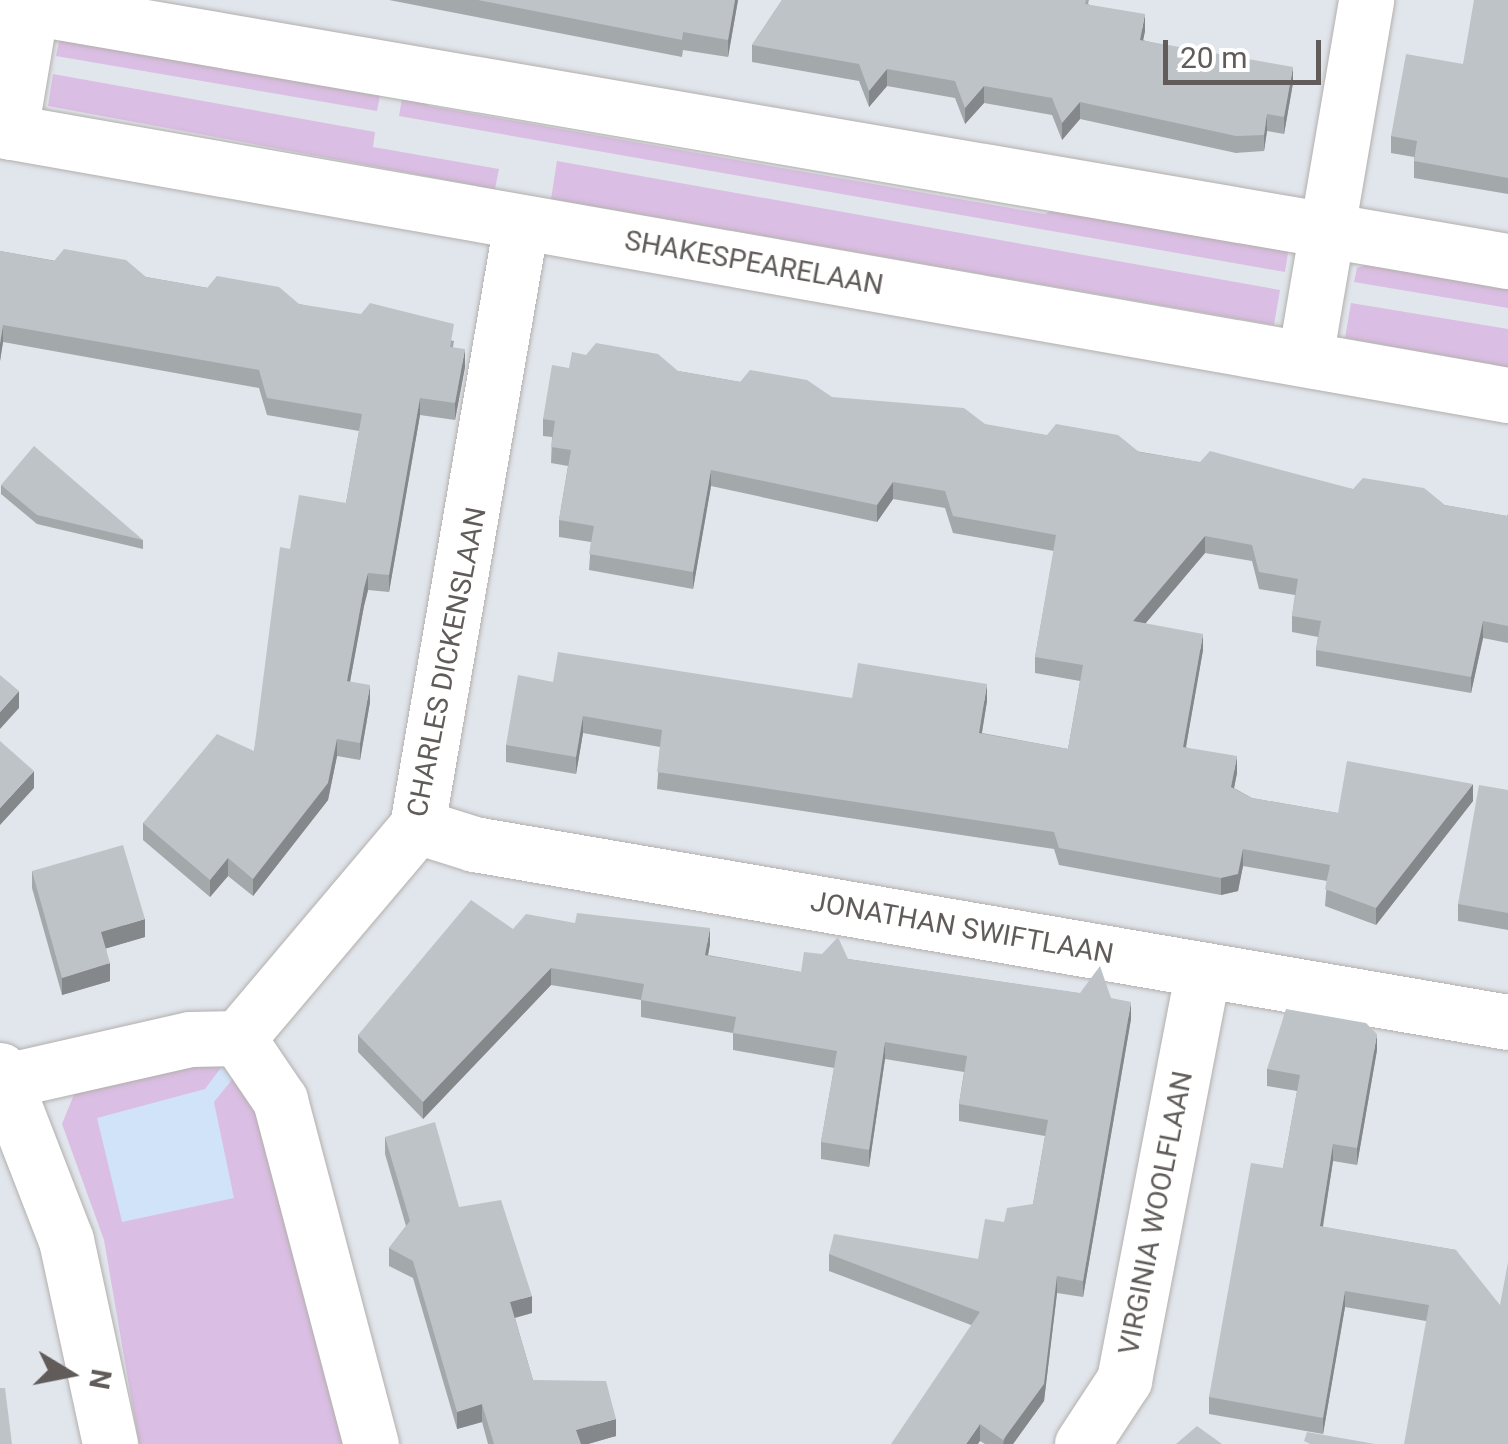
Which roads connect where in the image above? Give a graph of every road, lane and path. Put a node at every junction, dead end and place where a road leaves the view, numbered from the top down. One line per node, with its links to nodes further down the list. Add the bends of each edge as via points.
1 (1366, 0): 5 (street)
2 (21, 3): 3 (street); 5 (street)
3 (5, 131): 4 (street, SHAKESPEARELAAN)
4 (521, 224): 7 (street, SHAKESPEARELAAN); 9 (street, CHARLES DICKENSLAAN)
5 (1326, 228): 6 (street); 7 (street)
6 (1508, 262)
7 (1306, 358): 8 (street, SHAKESPEARELAAN)
8 (1508, 395)
9 (417, 826): 10 (street, JONATHAN SWIFTLAAN, via 474,844); 12 (street, CHARLES DICKENSLAAN)
10 (1203, 971): 11 (street, JONATHAN SWIFTLAAN); 16 (street, VIRGINIA WOOLFLAAN, via 1124,1380)
11 (1508, 1022)
12 (238, 1038): 13 (street, via 190,1039); 15 (street, via 280,1100)
13 (3, 1076): 14 (street, via 66,1240)
14 (110, 1444)
15 (371, 1444)
16 (1082, 1444)

